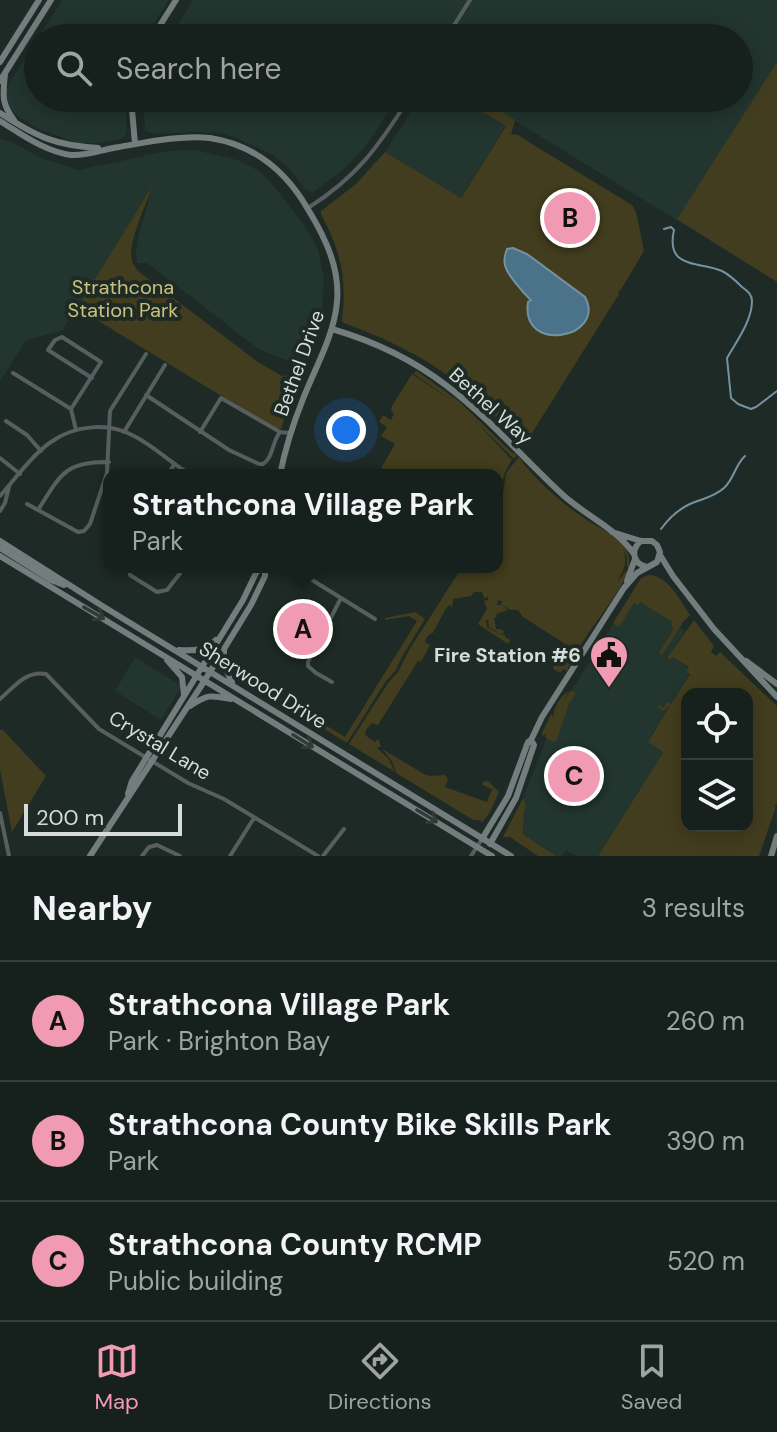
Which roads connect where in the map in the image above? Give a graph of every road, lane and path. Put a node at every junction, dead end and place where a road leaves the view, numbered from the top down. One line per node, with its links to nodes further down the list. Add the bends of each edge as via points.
1 (39, 0): 9 (street)
2 (51, 0): 5 (street)
3 (176, 0): 6 (street)
4 (470, 0): 7 (street)
5 (36, 24)
6 (161, 24)
7 (455, 24)
8 (24, 43): 10 (street)
9 (0, 62)
10 (5, 74): 11 (street); 16 (street, via 3,101)
11 (0, 81)
12 (132, 112): 17 (street)
13 (400, 112): 18 (street, via 366,161)
14 (0, 113): 16 (street, Bethel Drive)
15 (0, 124): 16 (street)
16 (15, 126): 17 (street, Bethel Drive, via 72,146)
17 (135, 144): 18 (street, Bethel Drive, via 208,138 231,143 268,161)
18 (308, 208): 19 (street, Bethel Drive, via 336,273)
19 (332, 329): 32 (street, Bethel Drive); 48 (street, Bethel Way, via 400,356 447,385 566,497)
20 (146, 354): 27 (street, via 110,411)
21 (165, 365): 24 (street)
22 (13, 373): 25 (street)
23 (92, 378): 23 (street, via 101,362 62,337 55,340 48,350); 25 (street)
24 (146, 395): 29 (street); 30 (street)
25 (71, 409): 28 (street)
26 (6, 421): 33 (street)
27 (109, 428): 28 (street); 29 (street); 35 (street)
28 (76, 430): 33 (street)
29 (124, 432): 36 (street)
30 (200, 432): 31 (street, via 221,398); 31 (street, via 263,464)
31 (280, 432): 32 (street)
32 (290, 433): 40 (street, Bethel Drive)
33 (41, 451): 41 (street)
34 (0, 458): 41 (street)
35 (109, 462): 37 (street); 46 (street, via 81,463 68,470)
36 (174, 465): 38 (street); 39 (street)
37 (108, 469)
38 (171, 469)
39 (181, 469)
40 (281, 469)
41 (20, 474): 42 (street)
42 (10, 485): 44 (street); 47 (street)
43 (103, 487): 46 (street, via 84,531 74,531)
44 (0, 496)
45 (27, 504): 46 (street)
46 (38, 510)
47 (0, 511)
48 (612, 532): 50 (street, Bethel Way); 53 (street, Bethel Way)
49 (0, 538): 63 (street, Sherwood Drive)
50 (641, 541): 52 (street, via 655,543); 53 (street)
51 (0, 548): 63 (street)
52 (660, 555): 55 (street); 61 (street)
53 (634, 556): 55 (street, via 638,564); 62 (street)
54 (1, 557): 69 (street, Sherwood Drive, one-way to 69)
55 (648, 566): 61 (street); 62 (street)
56 (130, 573): 57 (street, via 157,592 167,590)
57 (180, 573)
58 (256, 573): 66 (street)
59 (264, 573): 67 (street)
60 (298, 573): 64 (street)
61 (673, 576): 70 (street)
62 (624, 588): 83 (street)
63 (82, 593): 68 (street, Sherwood Drive)
64 (341, 598): 65 (street); 75 (street, via 308,662)
65 (375, 619)
66 (222, 635): 68 (street, via 196,651); 71 (street)
67 (224, 648): 72 (street); 77 (street, via 225,669)
68 (174, 649): 71 (street, Sherwood Drive)
69 (162, 654): 73 (street, Sherwood Drive); 80 (street, via 182,677)
70 (737, 654): 76 (street); 78 (street)
71 (203, 667): 72 (street, Sherwood Drive); 73 (street)
72 (210, 671): 74 (street); 77 (street, Sherwood Drive)
73 (198, 676): 74 (street, Sherwood Drive); 80 (street)
74 (205, 680): 81 (street, Sherwood Drive); 82 (street)
75 (332, 682)
76 (777, 684)
77 (240, 690): 89 (street, Sherwood Drive)
78 (777, 697)
79 (0, 699): 84 (street, Crystal Lane, via 27,675 46,674 99,729)
80 (183, 699): 84 (street)
81 (237, 700): 82 (street, via 210,695); 91 (street, Sherwood Drive, one-way to 91)
82 (187, 708): 84 (street)
83 (531, 740): 89 (street, via 508,796); 90 (street, via 534,745 518,793)
84 (149, 760): 86 (street, Crystal Lane); 94 (street)
85 (0, 813): 93 (street)
86 (254, 818): 97 (street); 98 (street, Crystal Lane)
87 (344, 829): 98 (street)
88 (777, 836): 101 (street)
89 (482, 839): 90 (street, Sherwood Drive); 91 (street)
90 (490, 844): 92 (street); 100 (street, Sherwood Drive)
91 (477, 847): 92 (street, Sherwood Drive); 99 (street)
92 (487, 855)
93 (9, 856)
94 (90, 856)
95 (142, 856): 96 (street, via 157,845)
96 (180, 856)
97 (230, 856)
98 (320, 856)
99 (471, 856)
100 (511, 856)
101 (771, 856)

